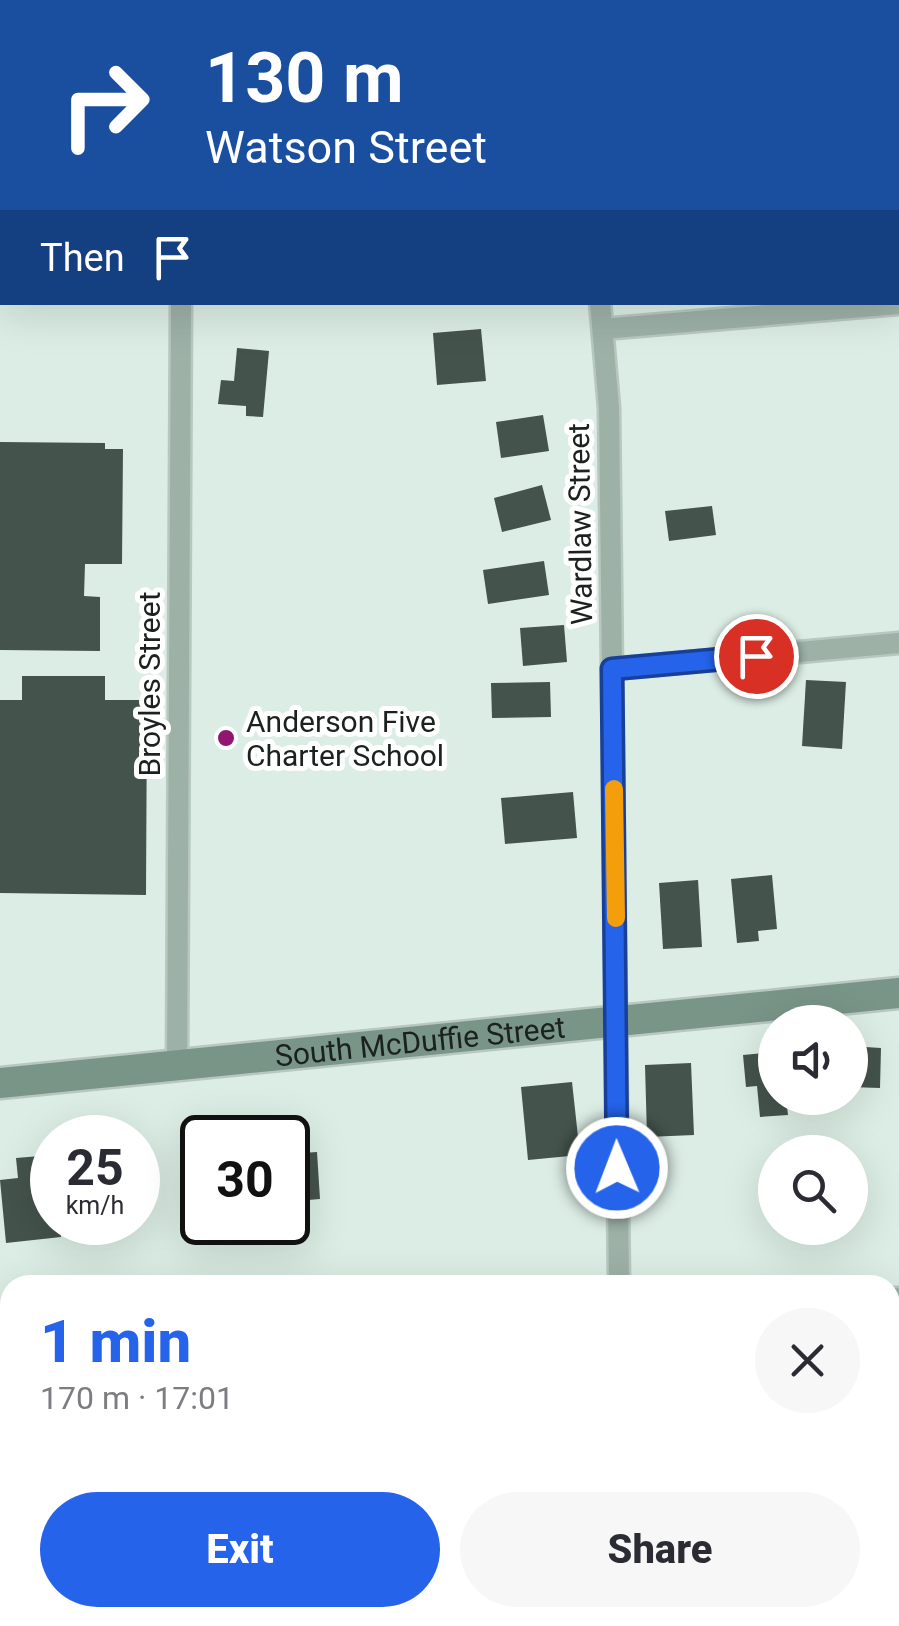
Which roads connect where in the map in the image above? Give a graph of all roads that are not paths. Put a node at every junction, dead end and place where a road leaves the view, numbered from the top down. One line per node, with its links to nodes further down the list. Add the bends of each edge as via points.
1 (181, 305): 9 (street, Broyles Street)
2 (600, 305): 4 (street, Wardlaw Street)
3 (887, 305): 4 (street)
4 (603, 329): 6 (street, Wardlaw Street)
5 (899, 643): 6 (street)
6 (612, 669): 8 (street, Wardlaw Street)
7 (899, 992): 8 (street, South McDuffie Street)
8 (614, 1022): 9 (street, South McDuffie Street); 11 (street, Wardlaw Street)
9 (177, 1066): 10 (street, South McDuffie Street)
10 (0, 1083)
11 (620, 1275)

